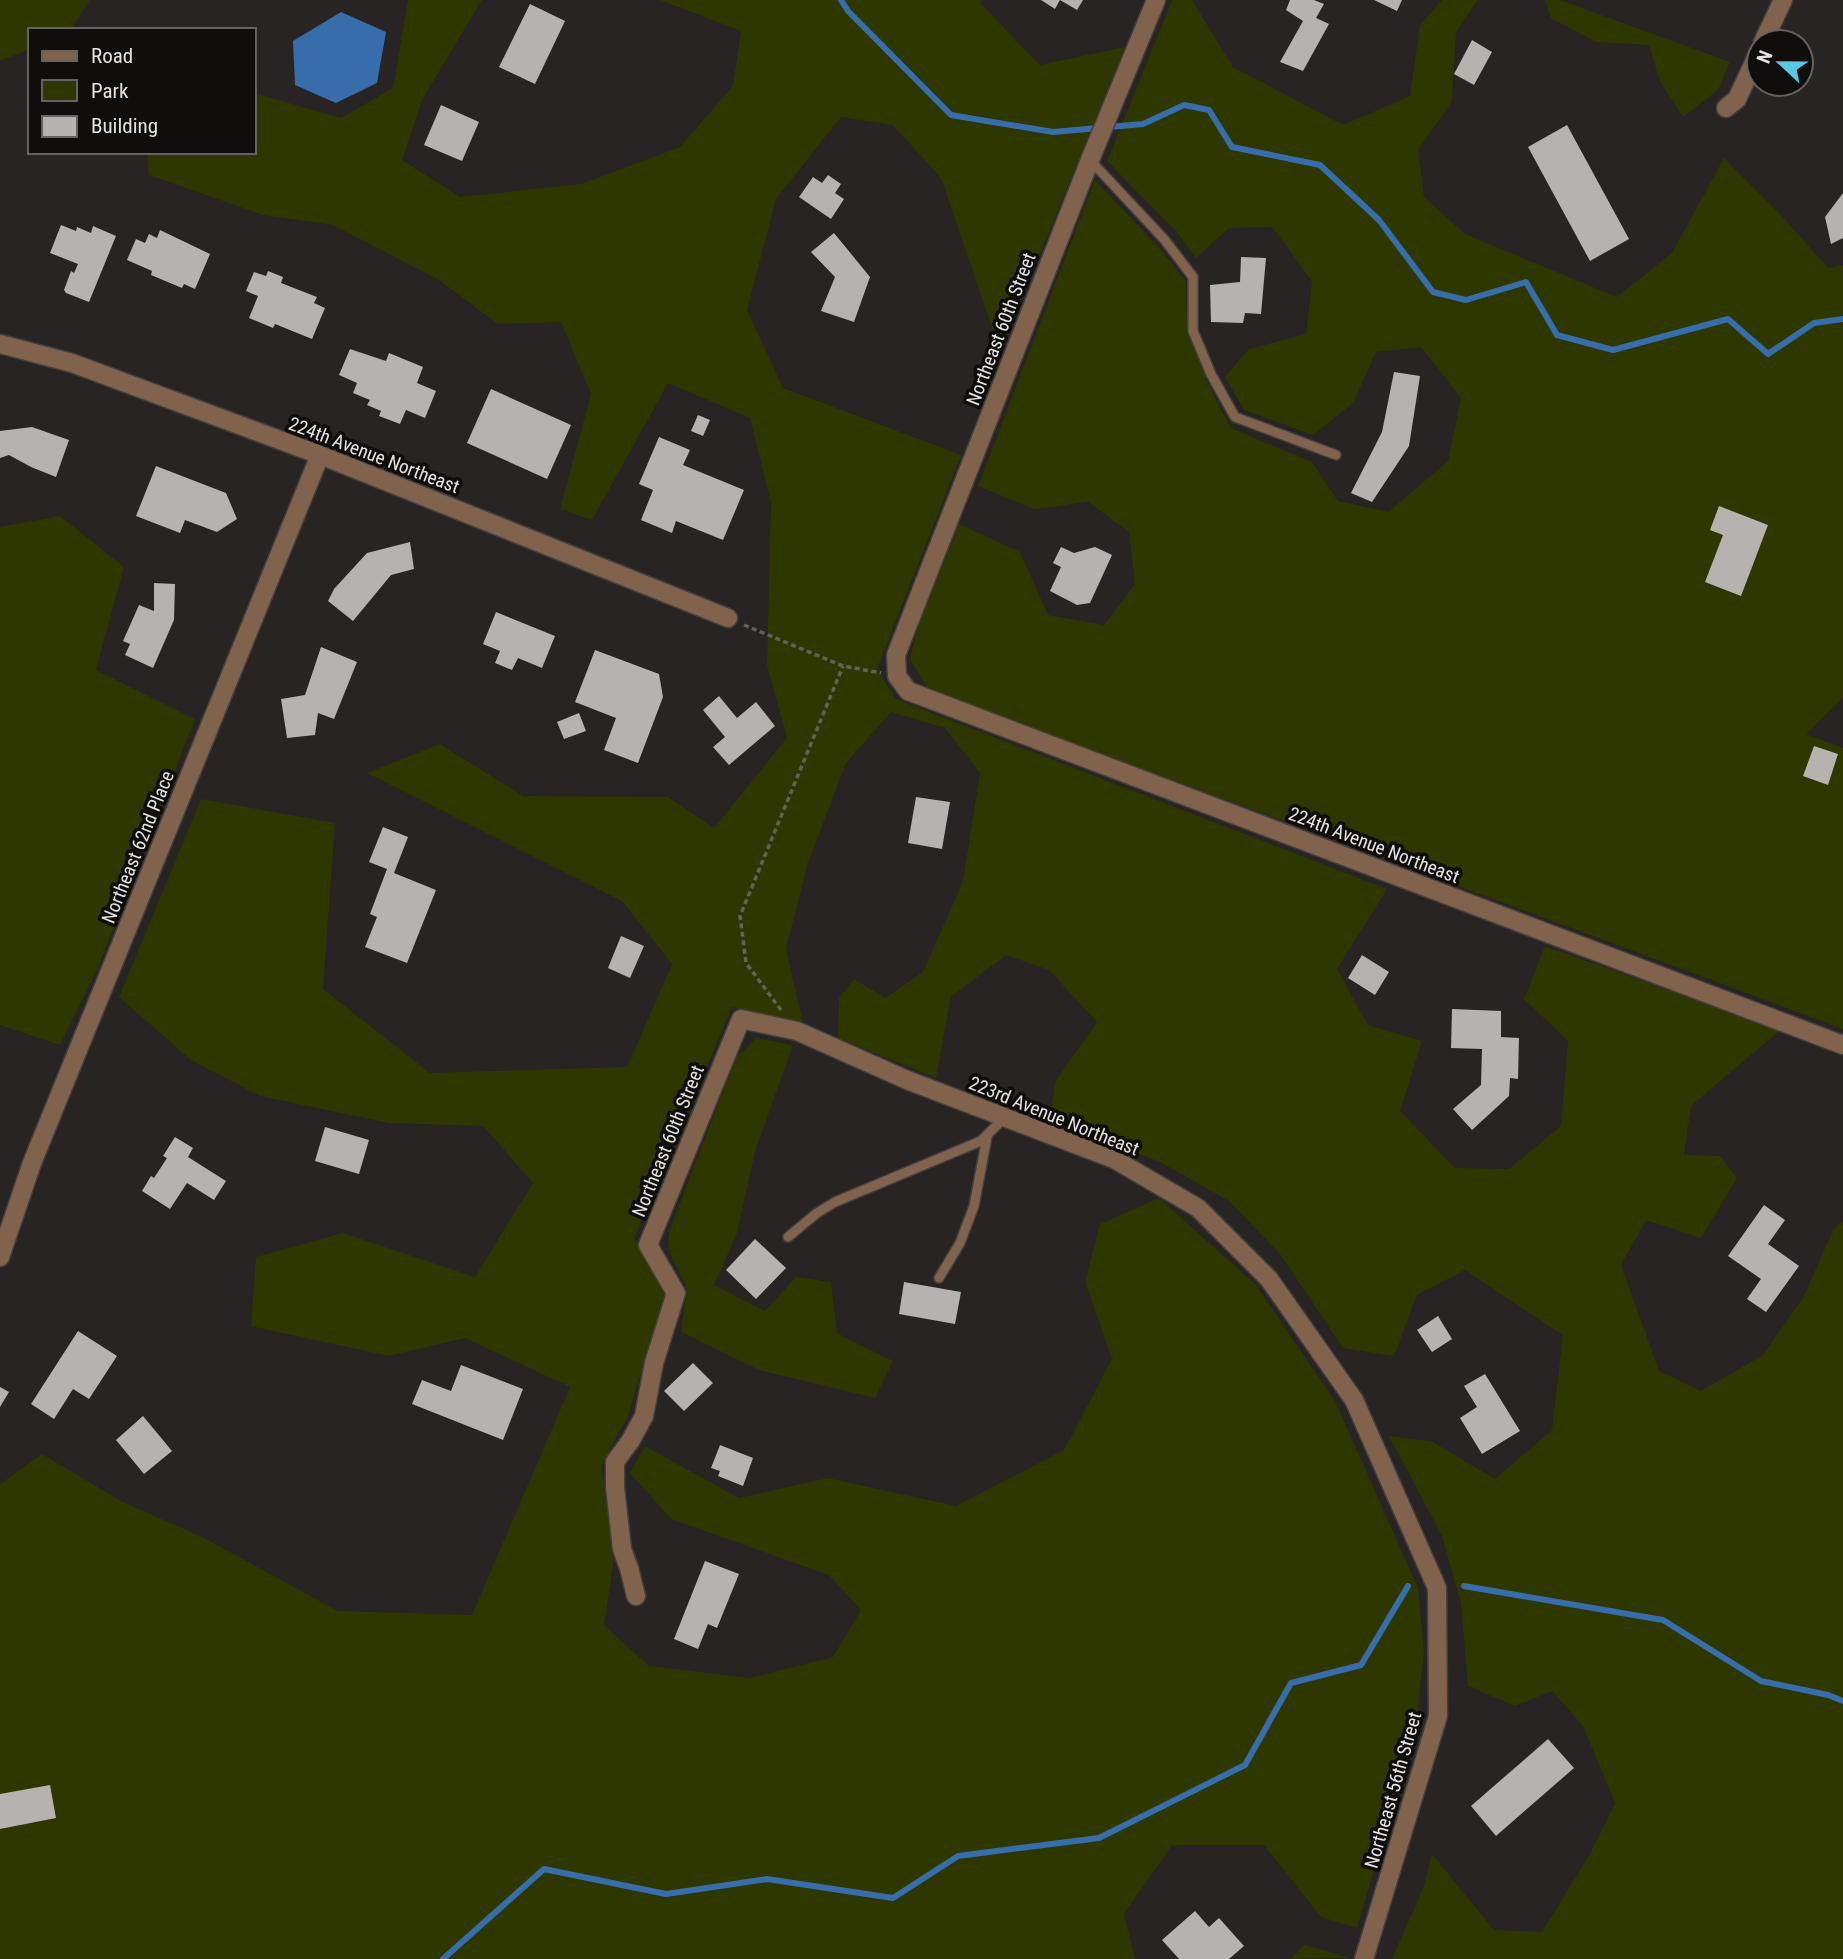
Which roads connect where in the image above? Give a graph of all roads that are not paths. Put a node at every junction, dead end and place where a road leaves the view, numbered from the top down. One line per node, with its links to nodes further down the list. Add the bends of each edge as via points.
1 (1156, 0): 6 (street, Northeast 60th Street)
2 (1783, 0): 3 (street)
3 (1770, 28)
4 (1745, 82): 5 (street, via 1737,99)
5 (1726, 108)
6 (1093, 152): 8 (lane, via 1193,277 1193,331 1235,417); 11 (street, Northeast 60th Street, via 896,655)
7 (0, 344): 9 (street, 224th Avenue Northeast, via 72,363)
8 (1336, 455)
9 (320, 456): 10 (street, 224th Avenue Northeast); 17 (street, Northeast 62nd Place, via 32,1163)
10 (727, 618)
11 (897, 676): 13 (street, 224th Avenue Northeast, via 908,691)
12 (741, 1019): 14 (street, 223rd Avenue Northeast, via 797,1031); 20 (street, Northeast 60th Street, via 648,1245 676,1293 654,1363 644,1416 615,1462 622,1549)
13 (1843, 1045)
14 (1004, 1118): 15 (lane); 19 (street, 223rd Avenue Northeast, via 1114,1159 1198,1208 1269,1279 1354,1400)
15 (987, 1138): 16 (lane, via 835,1202); 18 (lane, via 974,1206 960,1243)
16 (788, 1237)
17 (0, 1257)
18 (939, 1278)
19 (1437, 1588): 21 (street, Northeast 56th Street, via 1438,1716)
20 (636, 1596)
21 (1364, 1959)

